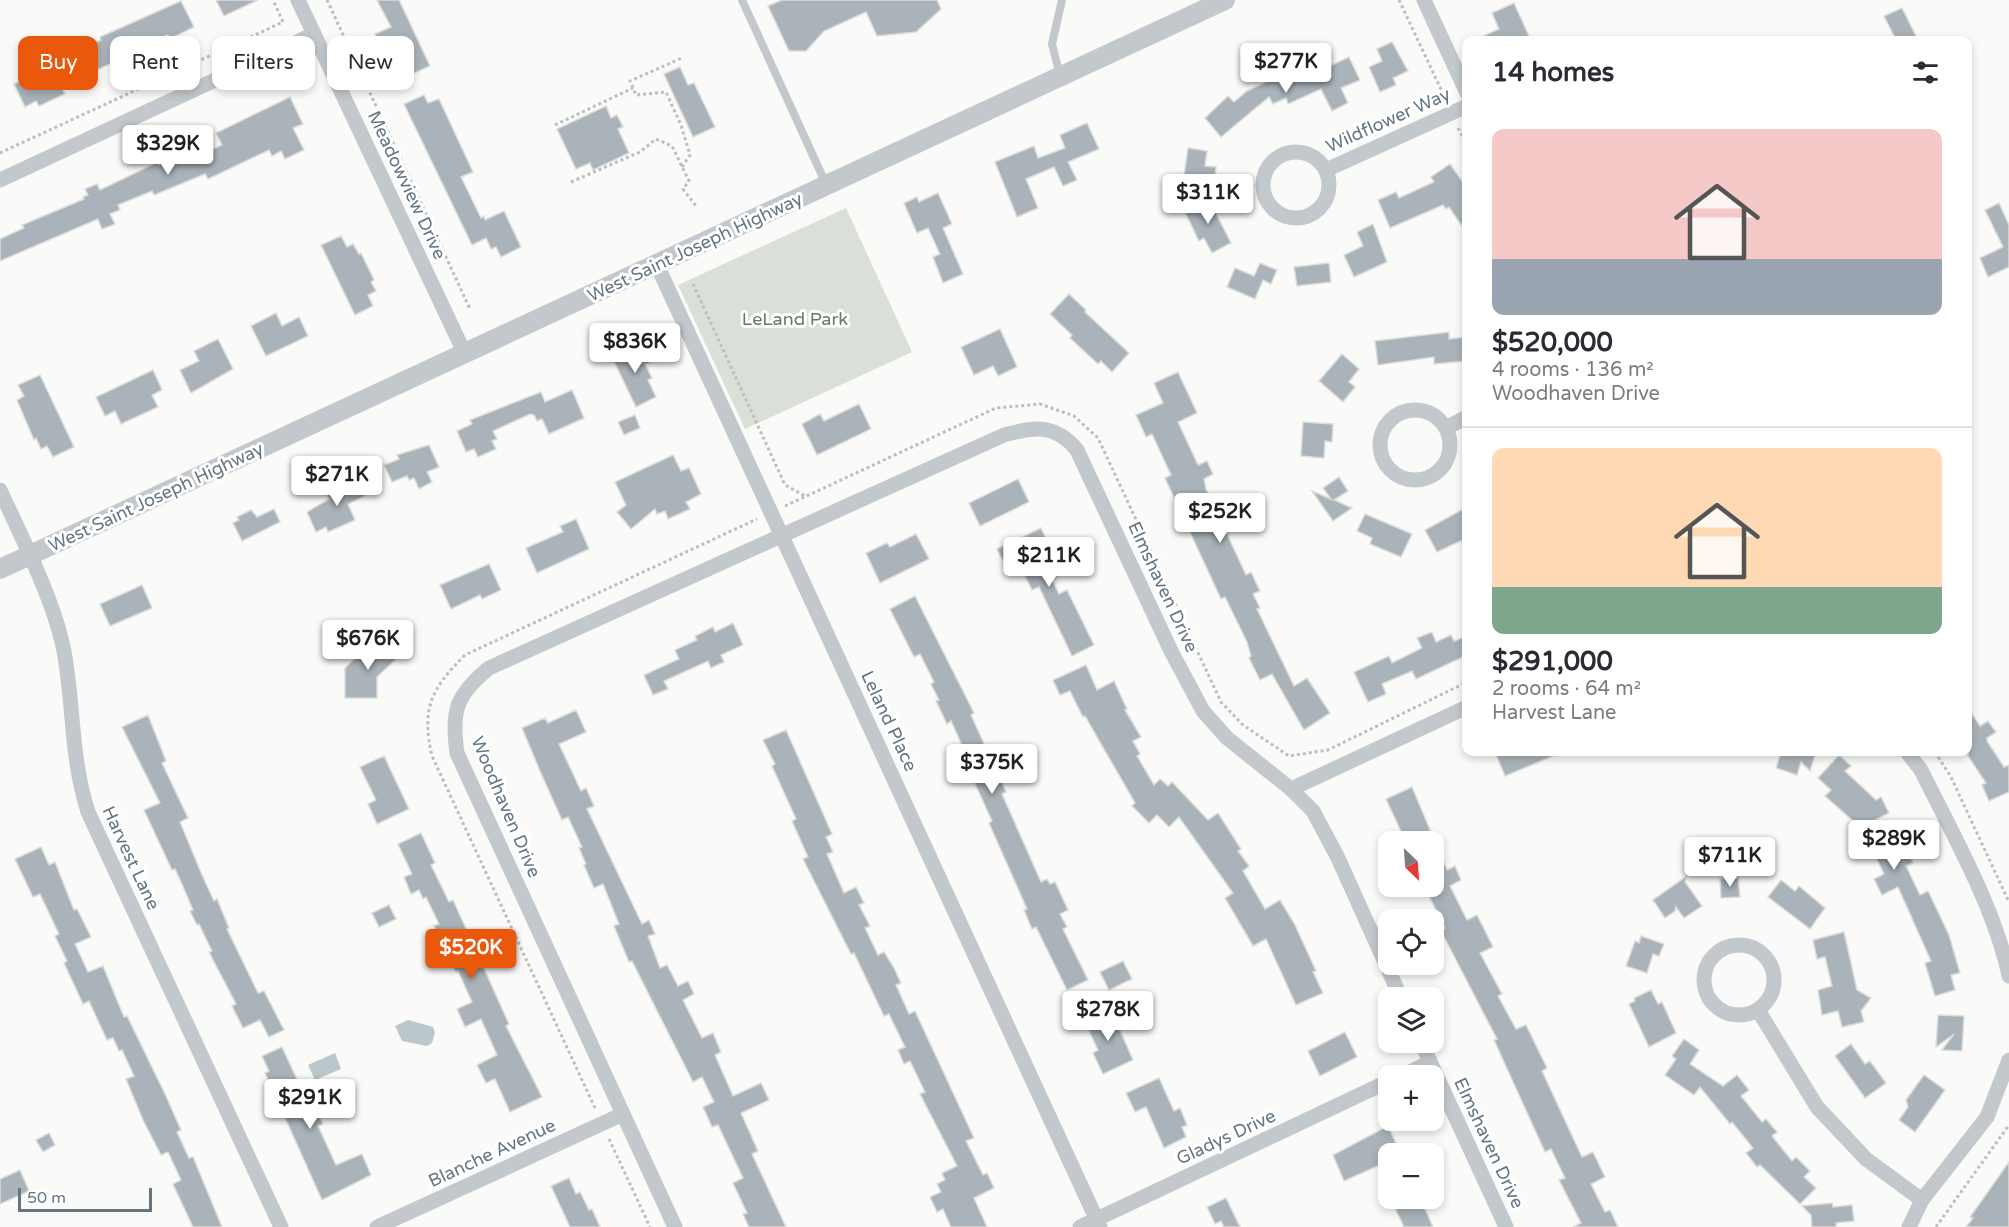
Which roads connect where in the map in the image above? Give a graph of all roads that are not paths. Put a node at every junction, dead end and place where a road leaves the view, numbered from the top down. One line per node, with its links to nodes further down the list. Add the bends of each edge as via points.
1 (298, 0): 6 (street, Meadowview Drive)
2 (742, 0): 12 (lane)
3 (1062, 0): 7 (lane, via 1052,44)
4 (1225, 0): 7 (street, West Saint Joseph Highway)
5 (1424, 0): 8 (street)
6 (314, 34): 11 (street); 14 (street, Meadowview Drive)
7 (1061, 76): 12 (street, West Saint Joseph Highway)
8 (1462, 82)
9 (1462, 108): 10 (street, Wildflower Way)
10 (1326, 170): 10 (street, Wildflower Way, via 1310,154 1287,152 1268,165 1263,175 1264,197 1288,218 1310,215 1329,190)
11 (0, 180)
12 (827, 185): 13 (street, West Saint Joseph Highway)
13 (657, 265): 14 (street, West Saint Joseph Highway); 18 (street, Leland Place)
14 (465, 354): 19 (street, West Saint Joseph Highway)
15 (1462, 420): 16 (street)
16 (1446, 428): 16 (street, via 1429,412 1406,411 1387,423 1382,434 1382,457 1396,474 1407,479 1430,476 1446,461 1450,438)
17 (0, 490): 19 (street, Harvest Lane)
18 (783, 537): 23 (street, Elmshaven Drive, via 1004,435 1031,428 1053,431 1066,438 1083,462 1203,711 1227,738); 33 (street, Woodhaven Drive, via 489,668 471,683 458,703 453,725 457,753); 35 (street, Leland Place)
19 (30, 555): 20 (street, West Saint Joseph Highway); 36 (street, Harvest Lane, via 60,634 78,781 88,812)
20 (0, 569)
21 (1462, 709): 23 (street)
22 (1910, 756): 24 (street, via 1921,770 1992,921)
23 (1291, 789): 25 (street, Elmshaven Drive, via 1313,812 1338,858)
24 (2009, 976)
25 (1396, 987)
26 (1758, 1010): 26 (street, via 1767,1002 1774,981 1767,959 1748,946 1736,945 1715,954 1704,974 1708,997 1724,1012 1736,1016); 34 (street, via 1816,1107 1866,1159)
27 (1426, 1053): 29 (street, Elmshaven Drive)
28 (2009, 1060): 31 (street)
29 (1430, 1062): 30 (street); 40 (street, Elmshaven Drive)
30 (1424, 1065)
31 (2005, 1084): 34 (street, via 1987,1117)
32 (1378, 1087): 35 (street, Gladys Drive)
33 (623, 1114): 37 (street, Blanche Avenue); 38 (street, Woodhaven Drive)
34 (1922, 1200): 41 (street)
35 (1098, 1223): 39 (street, Gladys Drive)
36 (281, 1227)
37 (377, 1227)
38 (675, 1227)
39 (1080, 1227)
40 (1506, 1227)
41 (1909, 1227)

